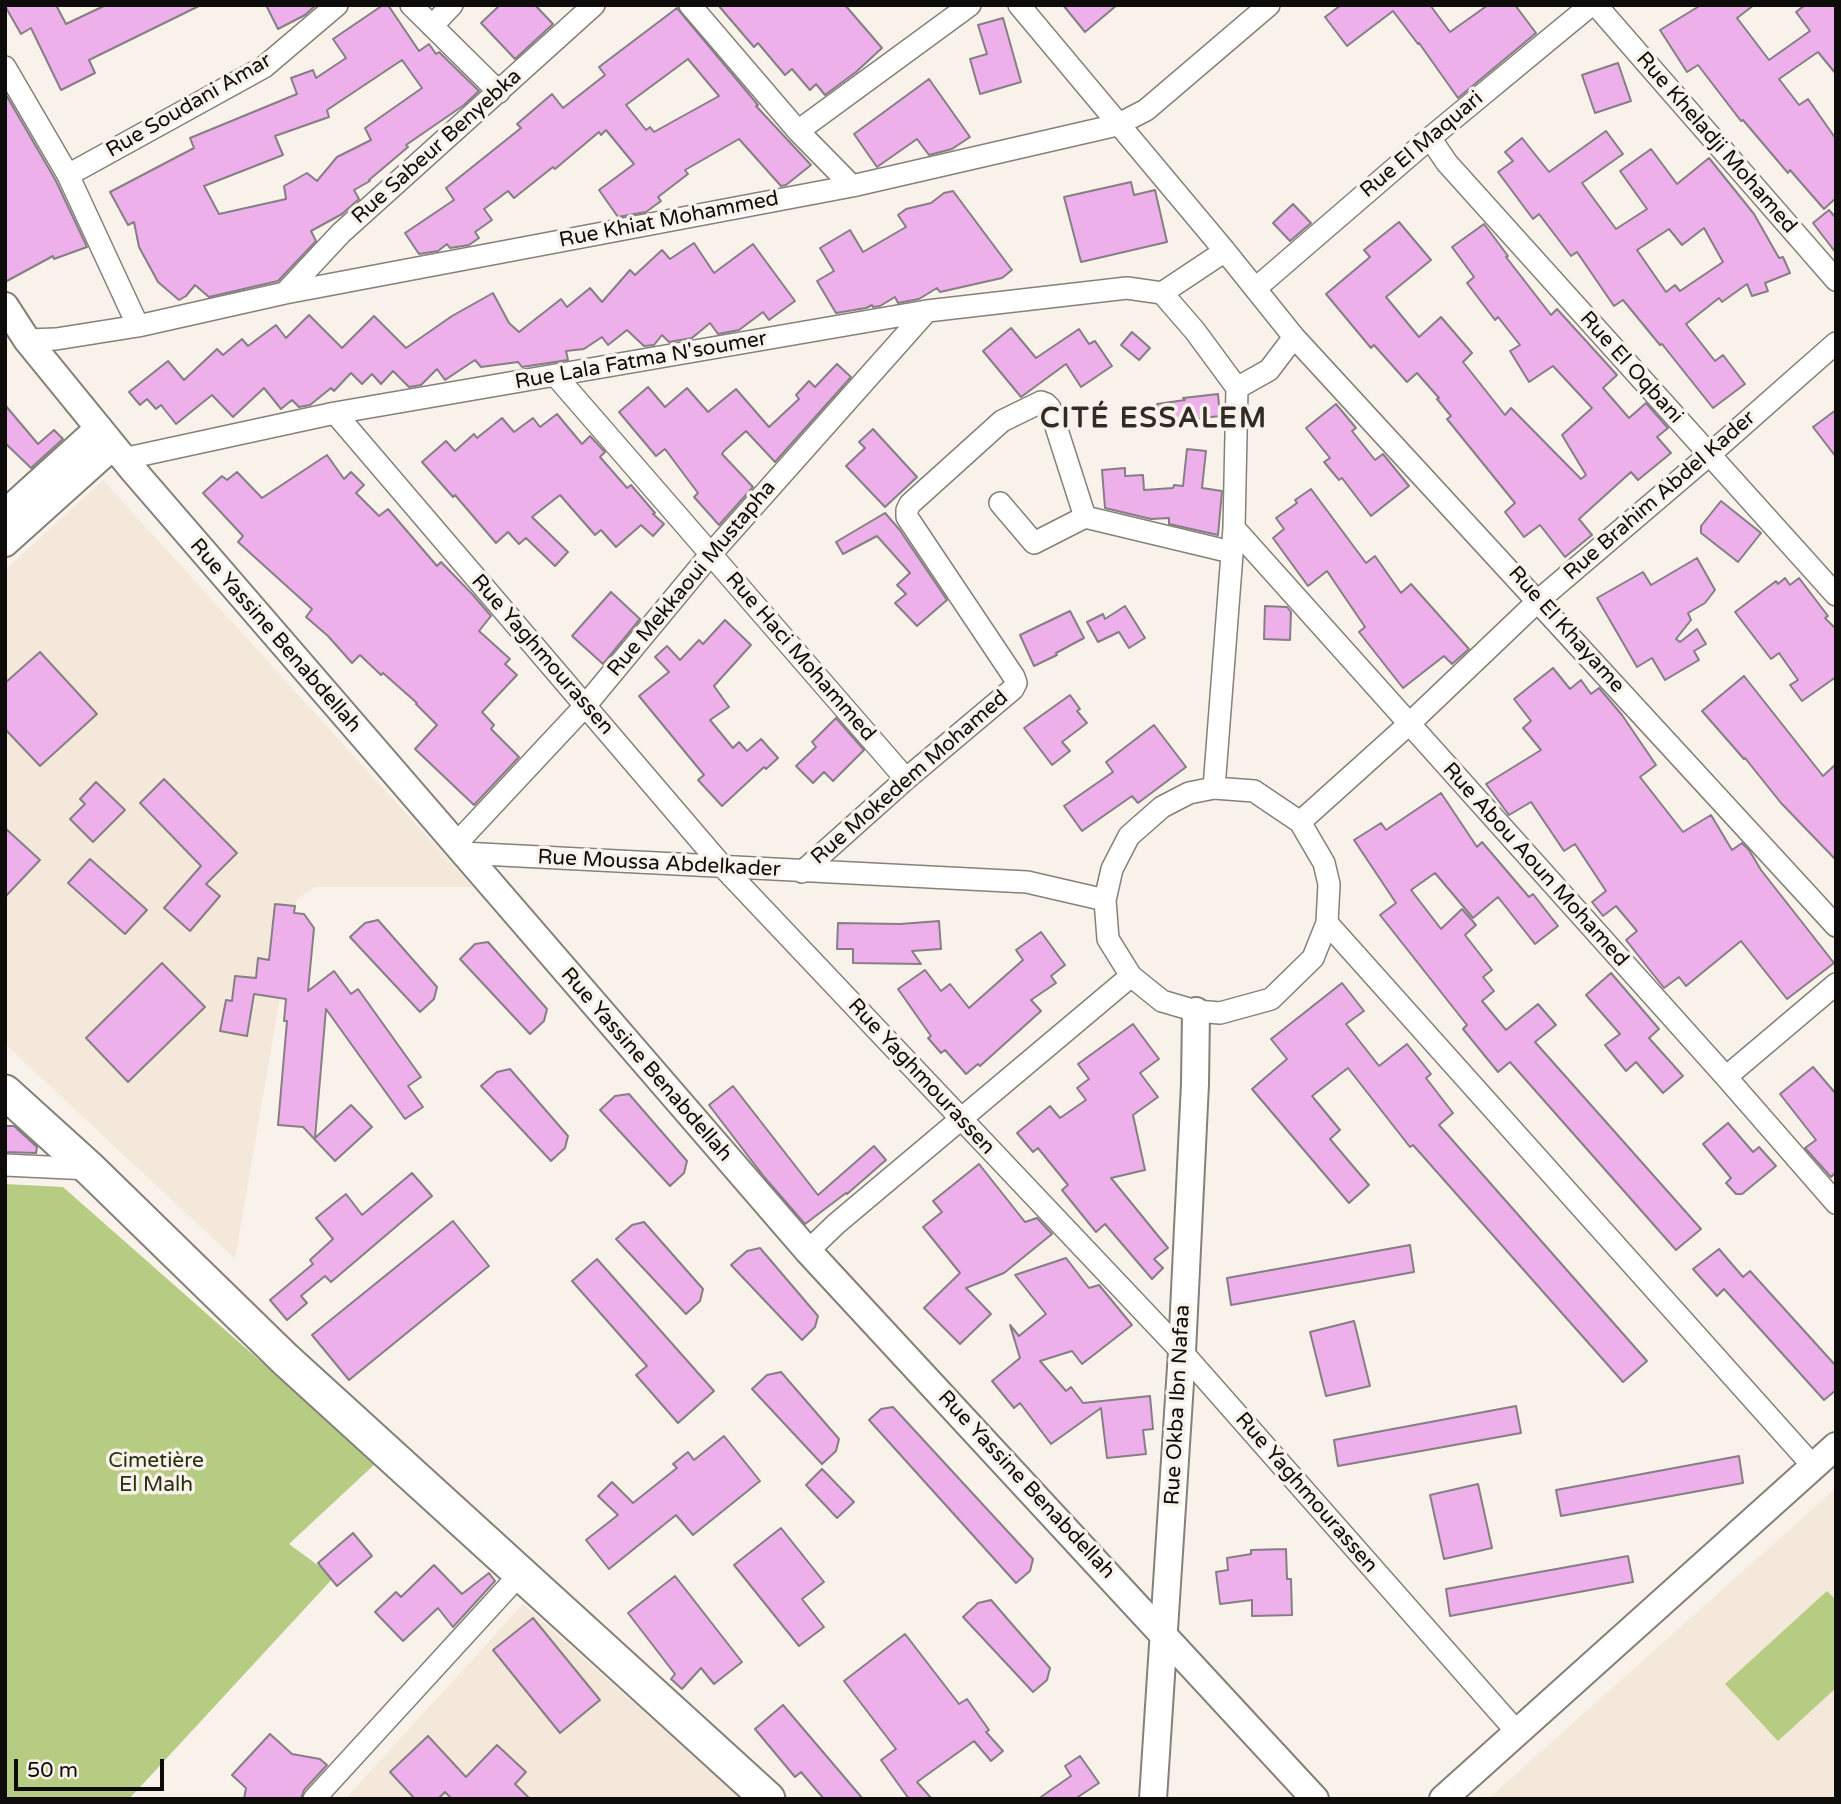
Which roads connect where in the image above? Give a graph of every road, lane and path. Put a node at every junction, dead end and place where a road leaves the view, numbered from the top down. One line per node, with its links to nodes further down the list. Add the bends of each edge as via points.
1 (337, 5): 16 (street, Rue Soudani Amar, via 264,67)
2 (411, 5): 10 (street)
3 (452, 5): 10 (street)
4 (594, 5): 12 (street, Rue Sabeur Benyebka)
5 (690, 5): 14 (street)
6 (970, 5): 14 (street)
7 (1019, 5): 13 (street, Rue El Khayame)
8 (1269, 5): 13 (street, Rue Khiat Mohammed, via 1146,110)
9 (1594, 5): 15 (street, Rue El Maquari); 19 (street, Rue Kheladji Mohamed)
10 (432, 26): 12 (street)
11 (5, 67): 16 (street)
12 (499, 92): 21 (street, Rue Sabeur Benyebka, via 341,233)
13 (1117, 125): 17 (street, Rue Khiat Mohammed); 18 (street, Rue El Khayame)
14 (798, 131): 17 (street)
15 (1430, 138): 20 (street, Rue El Maquari); 33 (street, Rue El Oqbani, via 1456,173)
16 (68, 175): 25 (street)
17 (852, 186): 21 (street, Rue Khiat Mohammed)
18 (1225, 251): 20 (street, Rue El Khayame); 22 (street)
19 (1836, 280)
20 (1256, 288): 26 (street, Rue El Khayame)
21 (285, 293): 25 (street, Rue Khiat Mohammed)
22 (1162, 293): 24 (street, Rue Lala Fatma N'soumer, via 1127,288); 30 (street)
23 (5, 306): 27 (street, Rue Yassine Benabdellah)
24 (927, 311): 29 (street, Rue Lala Fatma N'soumer); 40 (street, Rue Mekkaoui Mustapha)
25 (138, 326): 27 (street, Rue Khiat Mohammed)
26 (1294, 337): 30 (street, via 1269,370); 42 (street, Rue El Khayame)
27 (27, 340): 32 (street, Rue Yassine Benabdellah)
28 (1836, 343): 33 (street, Rue Brahim Abdel Kader)
29 (556, 376): 31 (street, Rue Lala Fatma N'soumer); 40 (street, Rue Haci Mohammed)
30 (1237, 388): 37 (street)
31 (335, 413): 32 (street, Rue Lala Fatma N'soumer); 43 (street, Rue Yaghmourassen)
32 (112, 444): 35 (street); 38 (street); 48 (street, Rue Yassine Benabdellah)
33 (1709, 456): 41 (street, Rue El Oqbani); 42 (street, Rue Brahim Abdel Kader)
34 (1000, 503): 36 (street, via 1034,543)
35 (5, 513)
36 (1085, 517): 39 (street); 45 (street, Rue Mokedem Mohamed, via 1050,408 1041,402 1002,421 909,504 907,517 1016,683)
37 (1234, 528): 39 (street); 44 (street, Rue Abou Aoun Mohamed)
38 (5, 543)
39 (1231, 552): 46 (street)
40 (710, 555): 43 (street, Rue Mekkaoui Mustapha); 45 (street, Rue Haci Mohammed)
41 (1836, 596)
42 (1539, 600): 44 (street, Rue Brahim Abdel Kader); 53 (street, Rue El Khayame)
43 (585, 706): 48 (street, Rue Mekkaoui Mustapha); 49 (street, Rue Yaghmourassen)
44 (1409, 724): 47 (street, Rue Brahim Abdel Kader); 57 (street, Rue Abou Aoun Mohamed)
45 (906, 779): 50 (street, Rue Mokedem Mohamed)
46 (1214, 788): 47 (street, via 1254,791); 51 (street, via 1189,793 1162,807 1129,836 1112,869)
47 (1300, 822): 52 (street, via 1324,863 1329,884)
48 (458, 849): 49 (street, Rue Moussa Abdelkader); 63 (street, Rue Yassine Benabdellah)
49 (723, 867): 50 (street, Rue Moussa Abdelkader); 59 (street, Rue Yaghmourassen)
50 (802, 872): 51 (street, Rue Moussa Abdelkader, via 1027,882)
51 (1105, 900): 54 (street, via 1108,939)
52 (1327, 923): 56 (street, via 1313,958 1271,999 1220,1013); 65 (street)
53 (1836, 926)
54 (1131, 976): 56 (street, via 1162,1000); 59 (street)
55 (1836, 984): 57 (street)
56 (1196, 1012): 64 (street, Rue Okba Ibn Nafaa)
57 (1726, 1077): 62 (street, Rue Abou Aoun Mohamed)
58 (5, 1092): 61 (main road)
59 (960, 1119): 63 (street); 64 (street, Rue Yaghmourassen)
60 (5, 1165): 61 (street)
61 (90, 1169): 66 (main road, via 285,1359)
62 (1836, 1203)
63 (808, 1251): 67 (street, Rue Yassine Benabdellah)
64 (1182, 1352): 67 (street, Rue Okba Ibn Nafaa); 68 (street, Rue Yaghmourassen)
65 (1828, 1456): 68 (street)
66 (521, 1573): 69 (street); 70 (main road)
67 (1165, 1634): 71 (street, Rue Okba Ibn Nafaa); 72 (street, Rue Yassine Benabdellah)
68 (1517, 1732): 73 (street)
69 (314, 1799)
70 (768, 1799)
71 (1153, 1799)
72 (1315, 1799)
73 (1443, 1799)

